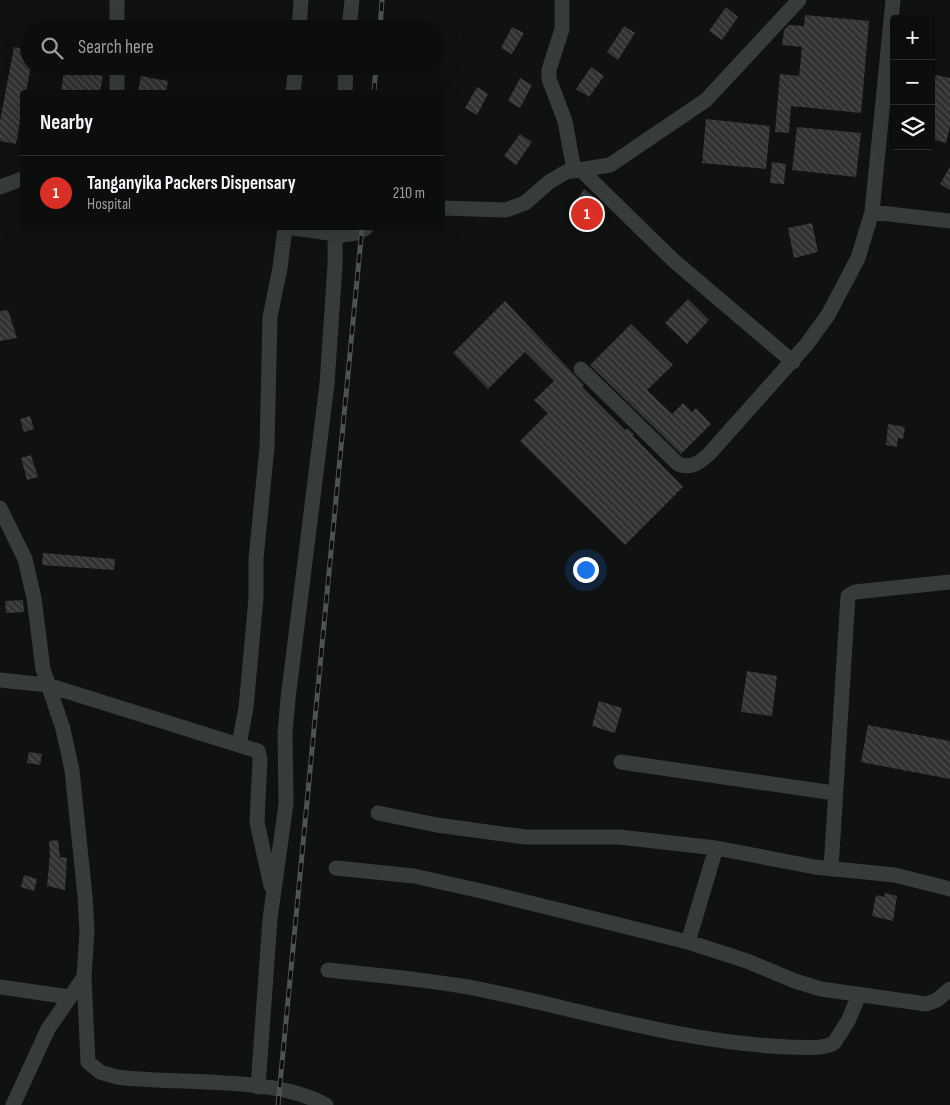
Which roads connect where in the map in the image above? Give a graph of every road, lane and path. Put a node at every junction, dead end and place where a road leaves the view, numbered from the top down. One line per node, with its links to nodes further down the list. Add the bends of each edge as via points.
1 (117, 0): 7 (street)
2 (301, 0): 8 (street)
3 (352, 0): 9 (street)
4 (562, 0): 16 (street, via 562,29 548,79 565,121)
5 (799, 0): 16 (street, via 698,106 610,165)
6 (893, 0): 20 (street)
7 (117, 20)
8 (300, 20)
9 (350, 20)
10 (117, 75): 13 (street)
11 (295, 75): 14 (street)
12 (346, 75): 15 (street)
13 (117, 90)
14 (293, 90)
15 (345, 90)
16 (577, 169): 19 (street, via 549,182 515,208 495,211); 26 (street, via 673,260)
17 (20, 179): 18 (street)
18 (0, 187)
19 (445, 208)
20 (872, 212): 21 (street); 26 (street, via 846,282 828,315)
21 (950, 221)
22 (285, 230): 32 (street, via 271,306 268,437 246,708)
23 (321, 230): 25 (street)
24 (360, 230): 25 (street, via 349,234)
25 (335, 231): 40 (street, via 327,376 288,698 286,804)
26 (793, 362): 27 (street, via 709,454 699,463 687,467 678,464 665,452)
27 (581, 368)
28 (0, 508): 31 (street, via 25,559)
29 (950, 582): 34 (street, via 849,594)
30 (0, 680): 31 (street)
31 (47, 684): 32 (street); 43 (street, via 63,729 74,788 87,931)
32 (239, 744): 40 (street, via 254,748 260,754 257,822)
33 (621, 762): 34 (street)
34 (834, 793): 38 (street)
35 (378, 813): 36 (street, via 437,826 525,837 619,837)
36 (716, 848): 38 (street); 41 (street)
37 (336, 868): 41 (street, via 422,878)
38 (831, 869): 39 (street, via 895,876)
39 (950, 889)
40 (273, 891): 48 (street)
41 (688, 942): 46 (street, via 748,961 795,981)
42 (328, 970): 46 (street, via 468,987 701,1037 764,1046 820,1047 834,1043)
43 (84, 977): 47 (street); 48 (street, via 87,1055 88,1062 95,1069 139,1080)
44 (0, 987): 47 (street)
45 (950, 989): 46 (street, via 926,1004)
46 (859, 995)
47 (69, 997): 49 (street, via 48,1029)
48 (258, 1087): 50 (street, via 297,1092)
49 (13, 1105)
50 (326, 1105)

